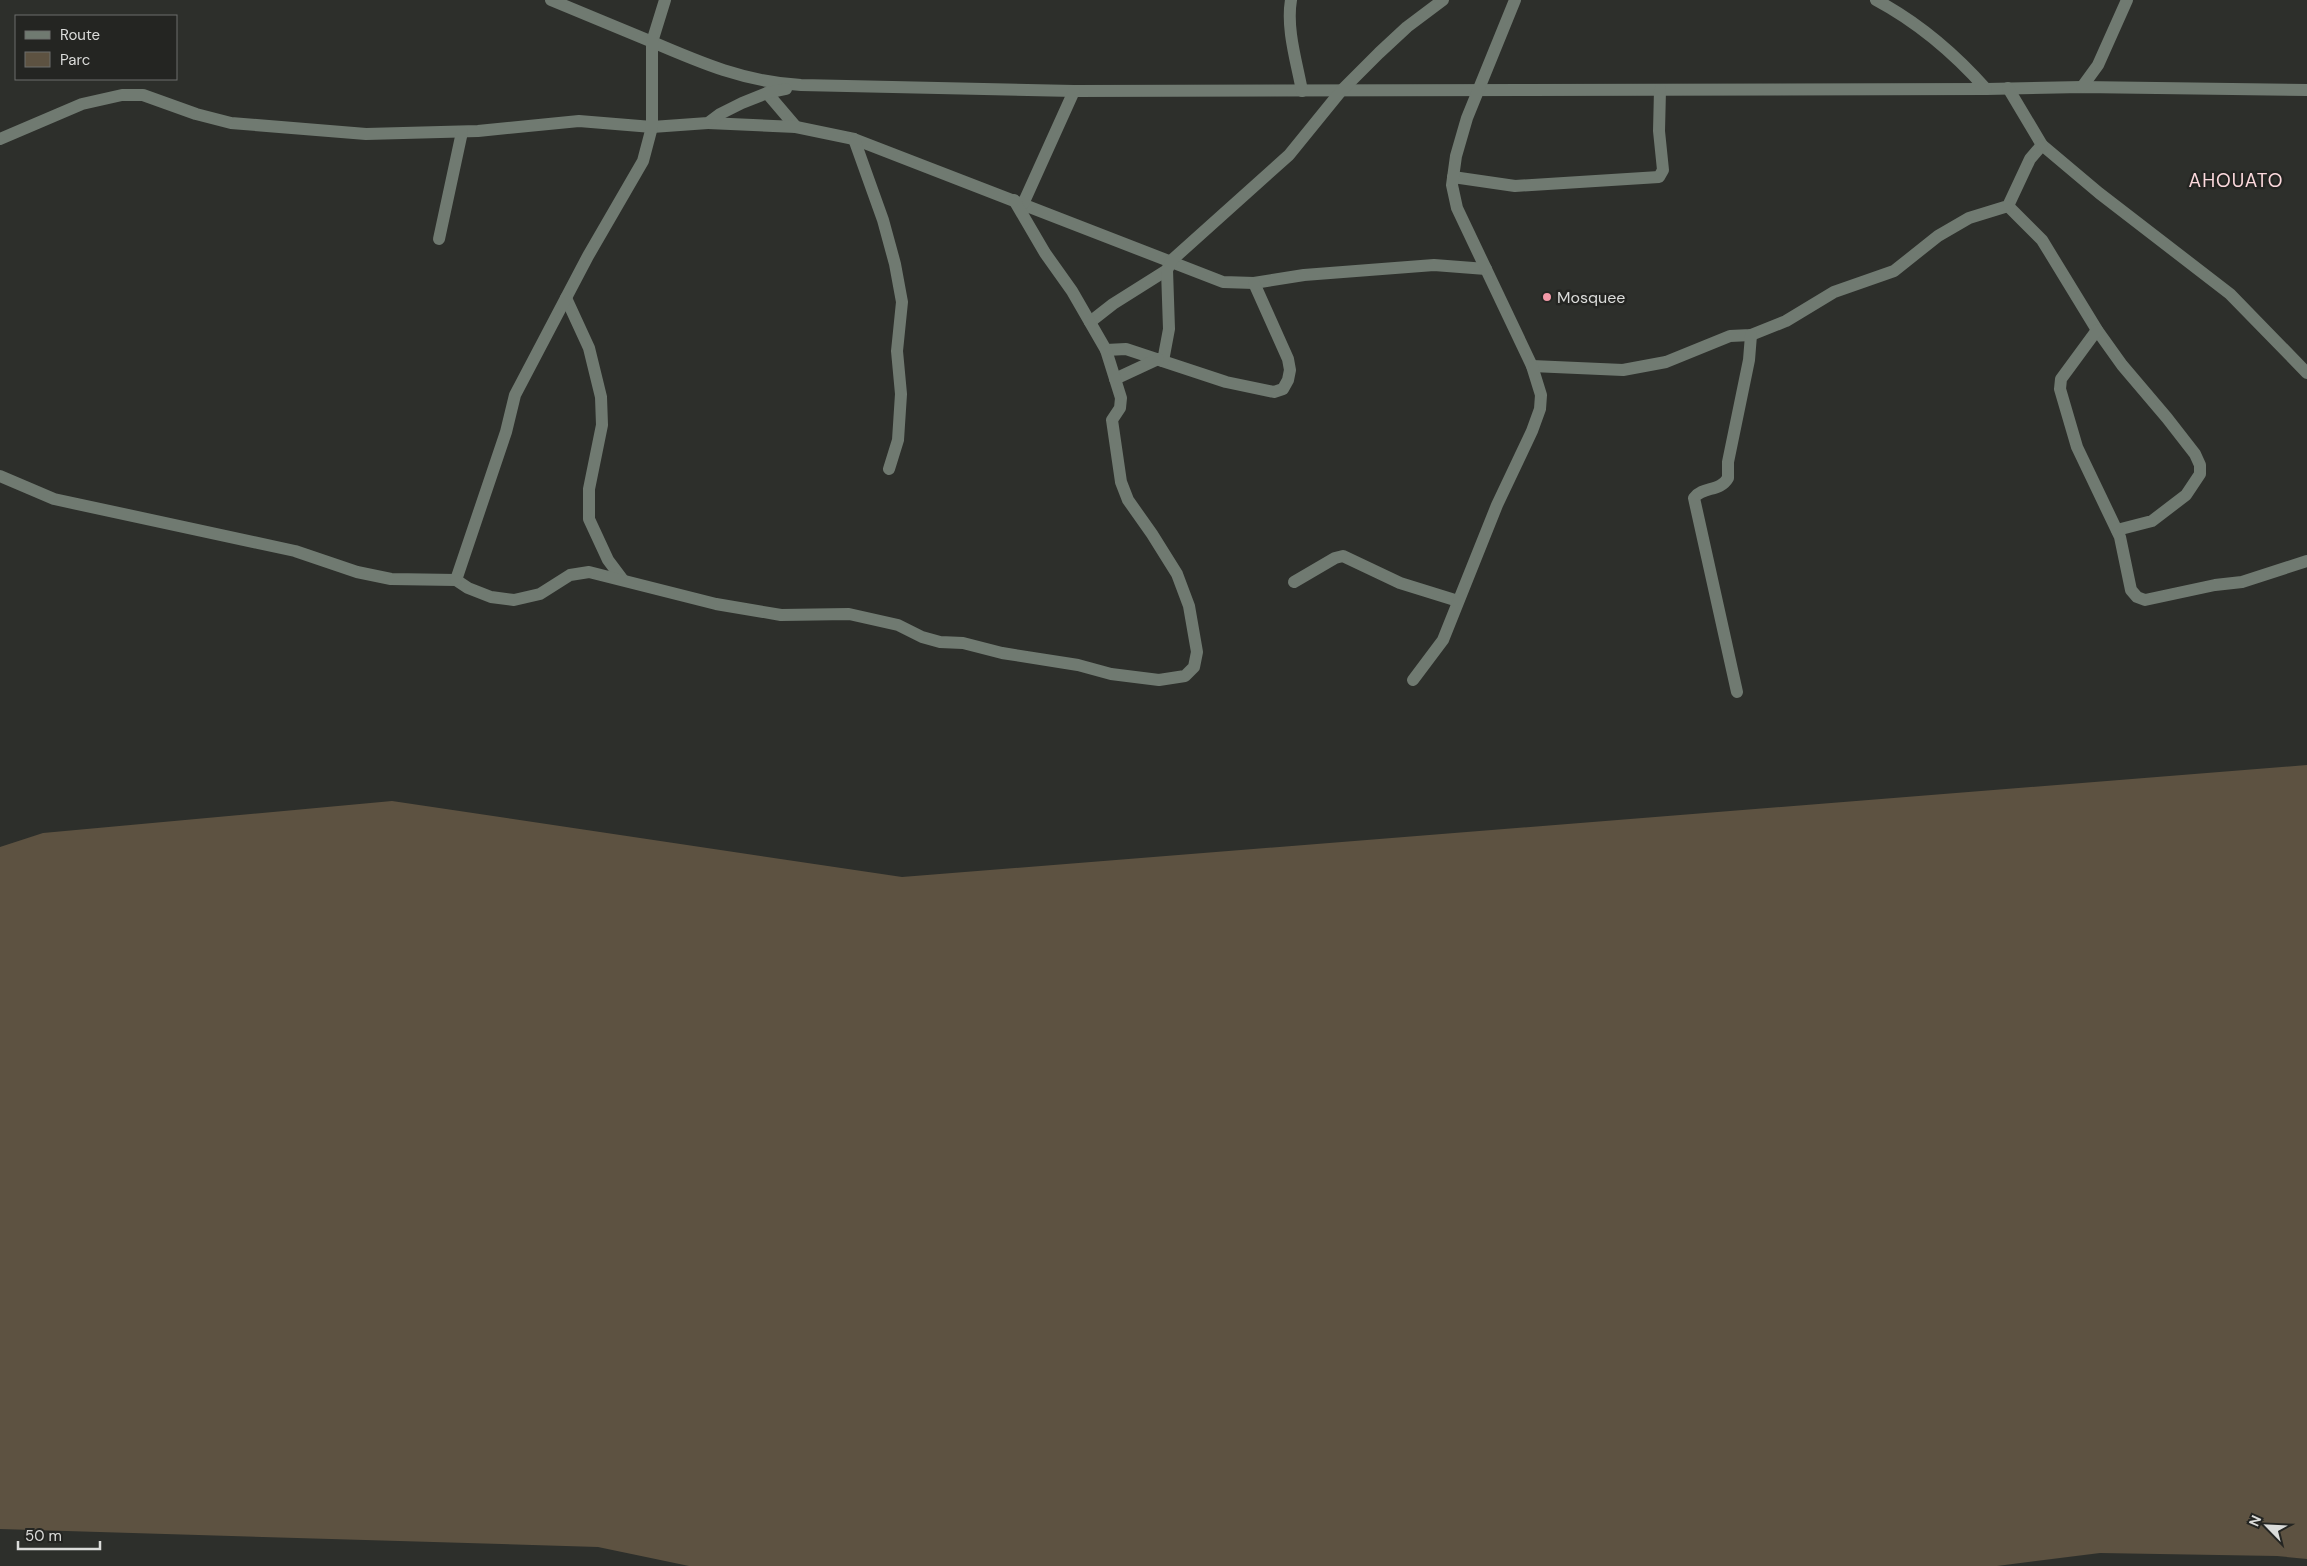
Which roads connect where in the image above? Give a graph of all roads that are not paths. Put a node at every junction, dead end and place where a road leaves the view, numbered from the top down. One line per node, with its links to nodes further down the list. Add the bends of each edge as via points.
1 (551, 0): 8 (street)
2 (665, 0): 8 (street)
3 (1291, 0): 16 (street, via 1289,9)
4 (1443, 0): 17 (street, via 1407,27)
5 (1515, 0): 18 (street)
6 (1876, 0): 12 (street, via 1936,39)
7 (2127, 0): 10 (street, via 2098,64)
8 (652, 42): 9 (street, via 688,59 733,74 772,84); 21 (street)
9 (801, 85): 15 (street); 19 (street)
10 (2082, 87): 11 (street); 14 (street)
11 (2008, 88): 12 (street); 26 (street)
12 (1986, 89): 13 (street)
13 (1660, 90): 18 (street); 27 (street, via 1659,131 1663,170 1659,177 1515,186)
14 (2307, 90)
15 (1074, 91): 16 (street); 28 (street)
16 (1302, 91): 17 (street)
17 (1341, 91): 18 (street); 31 (street, via 1289,156)
18 (1478, 91): 27 (street, via 1467,118)
19 (767, 93): 20 (street, via 720,114); 22 (street)
20 (708, 123): 21 (street); 22 (street)
21 (652, 127): 23 (street, via 579,121); 34 (street, via 643,161)
22 (796, 127): 25 (street)
23 (462, 132): 24 (street, via 366,134 231,123 143,95 122,94 82,104); 30 (street)
24 (0, 139)
25 (854, 139): 28 (street); 43 (street, via 883,220 902,302 897,351 901,394 898,440)
26 (2042, 145): 29 (street, via 2030,158); 41 (street, via 2230,294)
27 (1453, 177): 32 (street, via 1456,208)
28 (1018, 202): 31 (street); 35 (street, via 1044,253)
29 (2008, 206): 36 (street, via 2042,240); 37 (street, via 1969,218 1938,236 1894,271 1834,292 1786,321)
30 (439, 240)
31 (1170, 265): 33 (street, via 1223,282); 35 (street); 39 (street, via 1169,329)
32 (1486, 269): 33 (street, via 1434,266); 40 (street)
33 (1254, 283): 39 (street, via 1288,359 1290,370 1283,388 1274,392 1226,382)
34 (566, 298): 47 (street, via 515,395 506,432); 48 (street, via 588,348 601,397 602,425 589,489 589,519 608,560)
35 (1090, 322): 38 (street)
36 (2097, 330): 45 (street, via 2061,379 2060,389 2077,447); 45 (street, via 2195,454 2200,465 2200,474 2186,495 2152,521)
37 (1751, 335): 40 (street, via 1730,336 1666,362 1622,370); 52 (street, via 1728,462 1728,478 1720,487 1701,492 1694,498)
38 (1106, 350): 39 (street, via 1126,349); 42 (street)
39 (1161, 360): 42 (street)
40 (1532, 366): 50 (street, via 1541,395 1540,408)
41 (2307, 373)
42 (1115, 379): 48 (street, via 1122,398 1112,420 1121,482 1128,500 1177,574 1189,606 1197,652 1194,667 1185,676 1159,680 1134,678 963,643 940,642 898,625 849,614 781,615 716,604)
43 (889, 468)
44 (0, 476): 47 (street, via 54,499 295,550 357,572 391,578)
45 (2117, 530): 46 (street, via 2131,590 2145,600 2242,582)
46 (2307, 561)
47 (456, 580): 48 (street, via 491,597 514,600 540,594 570,575 589,572)
48 (623, 580)
49 (1294, 582): 50 (street, via 1342,556 1400,582)
50 (1458, 600): 51 (street, via 1442,640)
51 (1413, 680)
52 (1737, 692)

